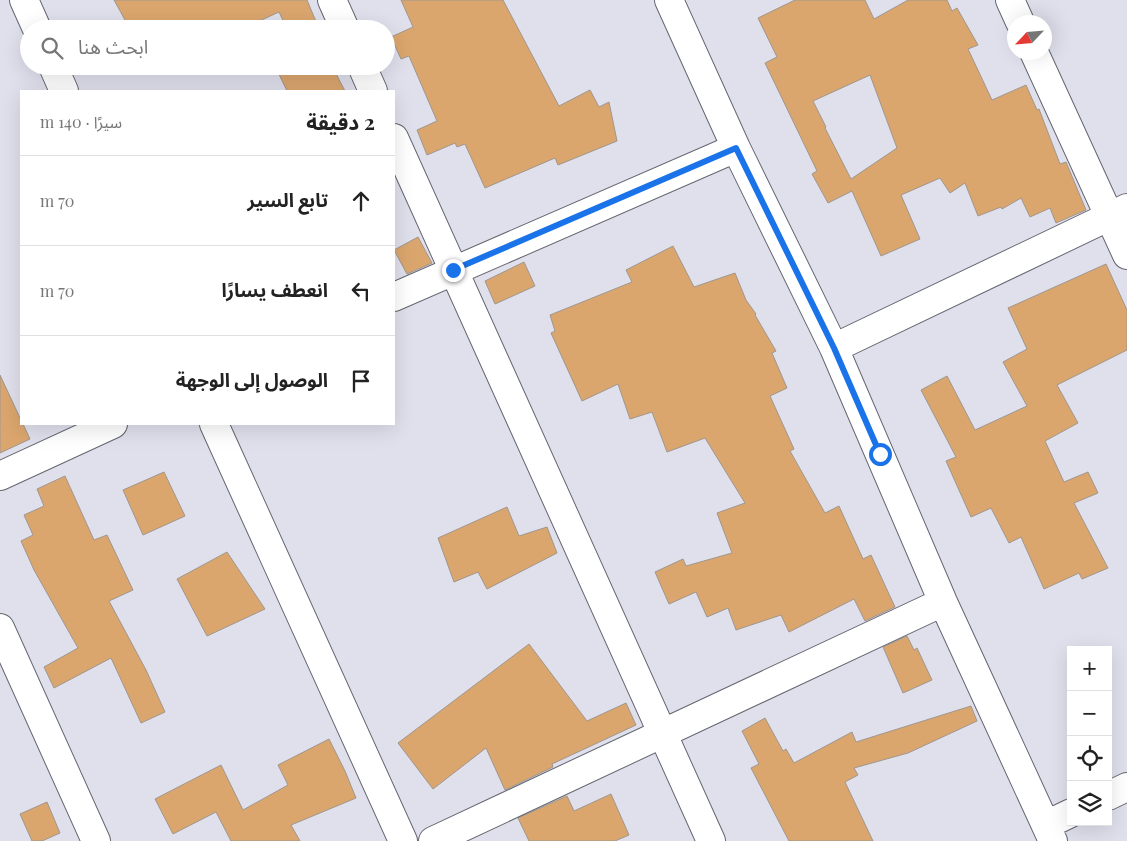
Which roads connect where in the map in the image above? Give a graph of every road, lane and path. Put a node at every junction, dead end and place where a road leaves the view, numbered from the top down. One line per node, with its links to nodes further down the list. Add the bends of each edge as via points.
1 (24, 0): 6 (street)
2 (332, 0): 7 (street)
3 (669, 0): 14 (street)
4 (1010, 0): 5 (street)
5 (1017, 15)
6 (33, 20)
7 (341, 20)
8 (1038, 60): 15 (street)
9 (57, 75): 11 (street)
10 (366, 75): 12 (street)
11 (64, 90)
12 (373, 90)
13 (395, 140): 17 (street)
14 (736, 148): 17 (street); 19 (street)
15 (1118, 212): 16 (street); 19 (street)
16 (1127, 255)
17 (453, 270): 18 (street); 25 (street)
18 (395, 297)
19 (834, 348): 23 (street)
20 (111, 425): 22 (street)
21 (214, 425): 31 (street)
22 (0, 476)
23 (943, 602): 25 (street); 29 (street)
24 (0, 628): 30 (street)
25 (663, 733): 32 (street); 33 (street)
26 (1127, 787): 27 (street)
27 (1112, 794)
28 (1067, 817): 29 (street)
29 (1049, 833)
30 (96, 841)
31 (403, 841)
32 (433, 841)
33 (711, 841)

